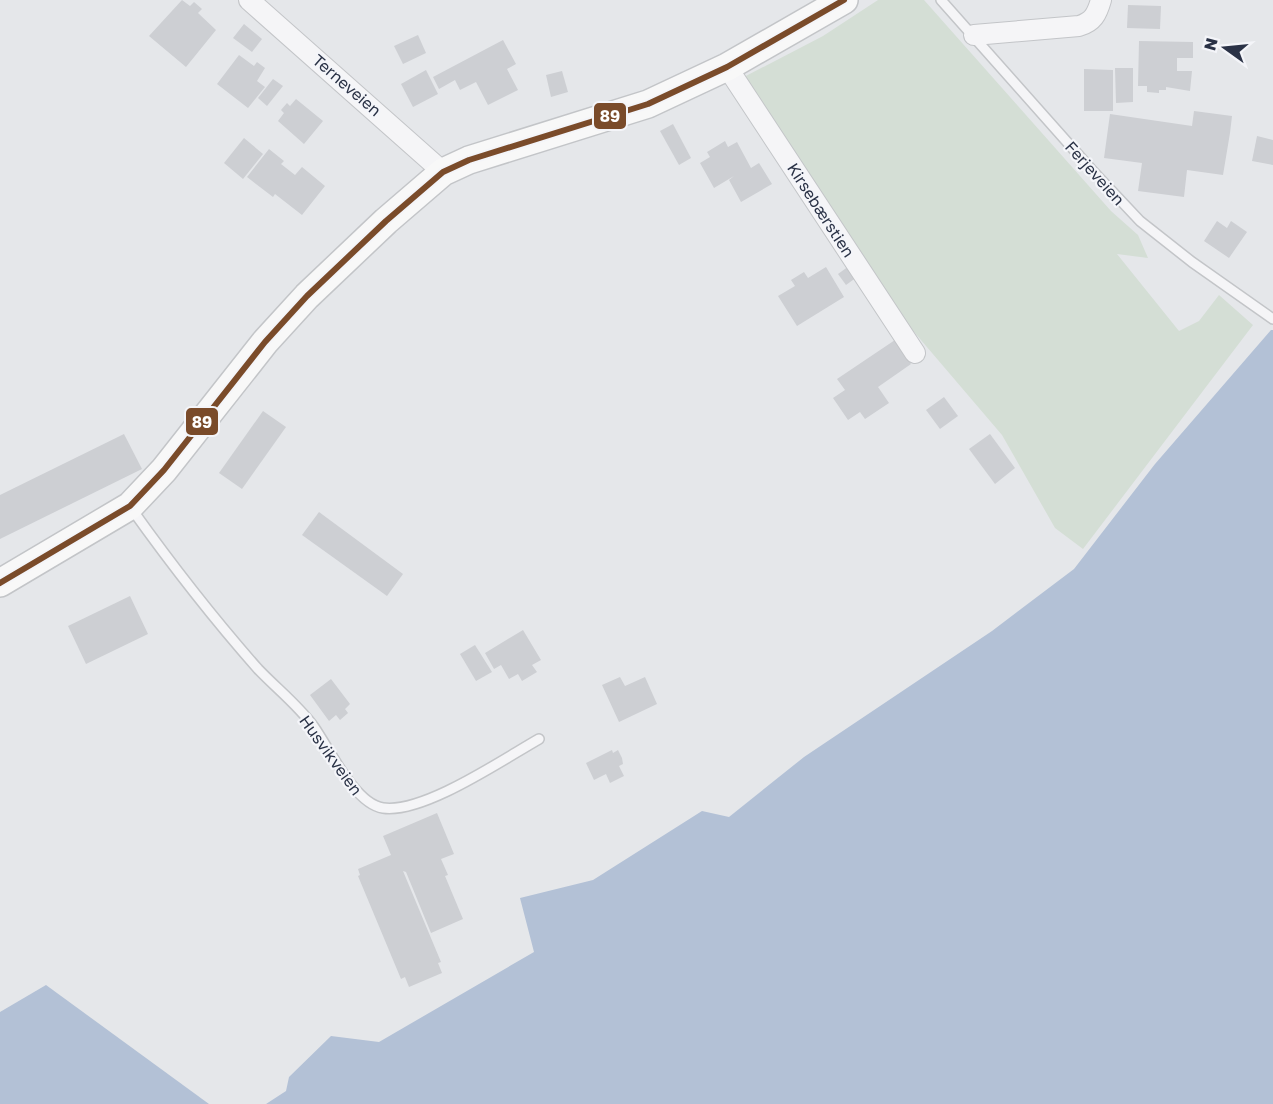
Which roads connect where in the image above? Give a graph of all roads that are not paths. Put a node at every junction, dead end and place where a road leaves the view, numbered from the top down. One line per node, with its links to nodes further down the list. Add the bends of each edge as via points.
1 (249, 0): 7 (street, Terneveien)
2 (844, 0): 6 (main road)
3 (941, 0): 5 (lane, Ferjeveien)
4 (1101, 0): 5 (street, via 1090,23)
5 (974, 35): 8 (lane, Ferjeveien, via 1140,221)
6 (728, 67): 7 (main road, via 648,104 469,160); 9 (street, Kirsebærstien)
7 (443, 172): 10 (main road, via 307,296)
8 (1273, 319)
9 (915, 353)
10 (130, 506): 11 (main road); 12 (lane, Husvikveien, via 183,582 259,670 313,724 366,802 382,808 404,809 449,790)
11 (0, 583)
12 (539, 739)

